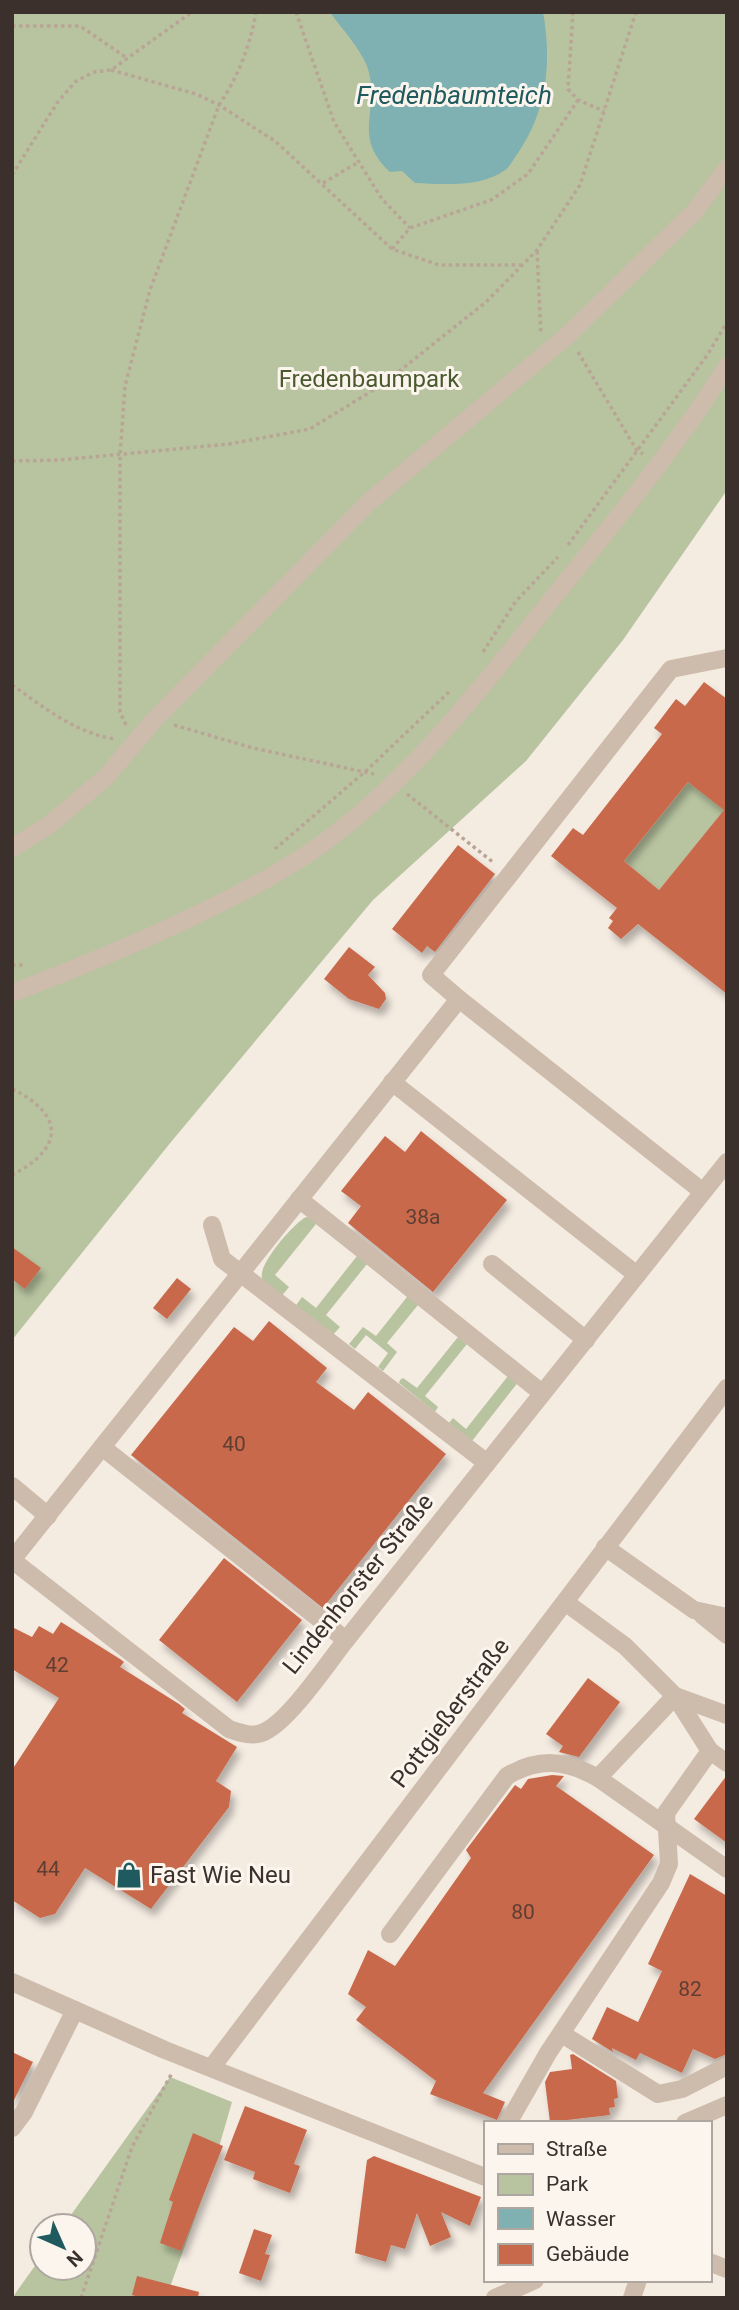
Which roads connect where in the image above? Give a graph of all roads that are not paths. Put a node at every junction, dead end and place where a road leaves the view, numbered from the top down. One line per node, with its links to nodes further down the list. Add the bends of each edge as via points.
1 (727, 168): 4 (street, via 695,211 568,335 369,502 81,800)
2 (727, 366): 5 (street, via 660,465 464,708 354,819 295,862 221,901)
3 (727, 658): 6 (street, via 671,669 509,874 431,975)
4 (12, 848)
5 (12, 993)
6 (460, 999): 7 (street, Lindenhorster Straße); 9 (street)
7 (392, 1082): 10 (street, Lindenhorster Straße); 14 (street)
8 (727, 1162): 9 (street, Lindenhorster Straße)
9 (703, 1192): 14 (street, Lindenhorster Straße)
10 (299, 1199): 13 (street, Lindenhorster Straße); 17 (street)
11 (212, 1225): 13 (street, via 222,1259)
12 (492, 1264): 15 (street)
13 (240, 1274): 18 (street, Lindenhorster Straße); 19 (street)
14 (637, 1275): 15 (street, Lindenhorster Straße)
15 (586, 1339): 17 (street, Lindenhorster Straße)
16 (727, 1388): 22 (street, Pottgießerstraße)
17 (542, 1394): 19 (street, Lindenhorster Straße)
18 (102, 1447): 21 (street, Lindenhorster Straße); 28 (street)
19 (487, 1463): 28 (street, Lindenhorster Straße)
20 (12, 1486): 21 (street)
21 (48, 1516): 23 (street, Lindenhorster Straße)
22 (606, 1547): 24 (street, Pottgießerstraße); 25 (street)
23 (12, 1560): 28 (street, Lindenhorster Straße, via 229,1729 244,1735 264,1733 276,1724)
24 (565, 1602): 29 (street, via 625,1646); 41 (street, Pottgießerstraße)
25 (694, 1610): 26 (street); 27 (street)
26 (727, 1617)
27 (727, 1635)
28 (346, 1640)
29 (675, 1696): 30 (street); 31 (street); 33 (street)
30 (727, 1715)
31 (710, 1751): 32 (street); 34 (street, via 666,1813)
32 (727, 1763)
33 (598, 1778): 34 (street); 36 (street, via 577,1766 544,1762 507,1776)
34 (666, 1826): 35 (street); 39 (street, via 669,1864 661,1884)
35 (727, 1869)
36 (390, 1934)
37 (12, 1982): 38 (street)
38 (75, 2010): 41 (street); 45 (street)
39 (562, 2034): 40 (street, via 658,2094 682,2089); 43 (street)
40 (727, 2066)
41 (212, 2067): 46 (street)
42 (727, 2105): 44 (street)
43 (509, 2121)
44 (690, 2121)
45 (12, 2128)
46 (484, 2176)
47 (531, 2282): 48 (street)
48 (495, 2298)

